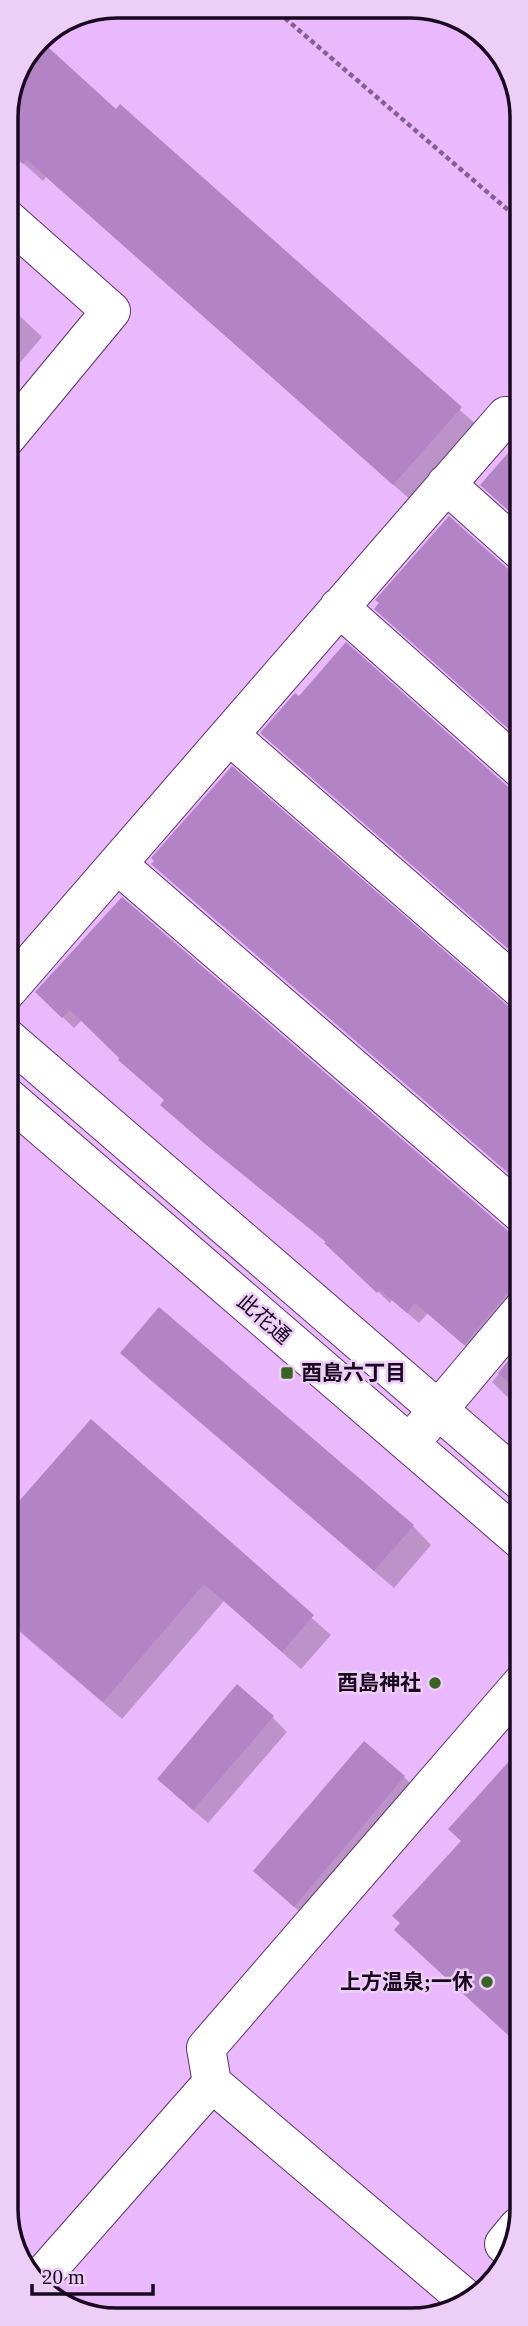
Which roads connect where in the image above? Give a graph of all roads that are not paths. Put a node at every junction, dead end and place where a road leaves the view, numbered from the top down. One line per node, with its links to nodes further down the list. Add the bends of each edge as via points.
1 (18, 229): 3 (street, via 111,311)
2 (506, 416): 4 (street)
3 (18, 423)
4 (446, 484): 5 (street); 6 (street)
5 (510, 541)
6 (339, 607): 7 (street); 8 (street)
7 (229, 735): 9 (street); 11 (street)
8 (510, 759)
9 (117, 864): 10 (street); 14 (street)
10 (18, 978)
11 (510, 980)
12 (18, 1047): 16 (street)
13 (18, 1106): 17 (street, 此花通)
14 (510, 1204)
15 (510, 1324): 16 (street)
16 (438, 1409): 17 (street); 18 (street)
17 (409, 1444): 19 (street, 此花通)
18 (510, 1472)
19 (510, 1531)
20 (510, 1698): 21 (street, via 206,2048)
21 (212, 2083): 22 (street); 23 (street)
22 (42, 2276)
23 (461, 2295)

